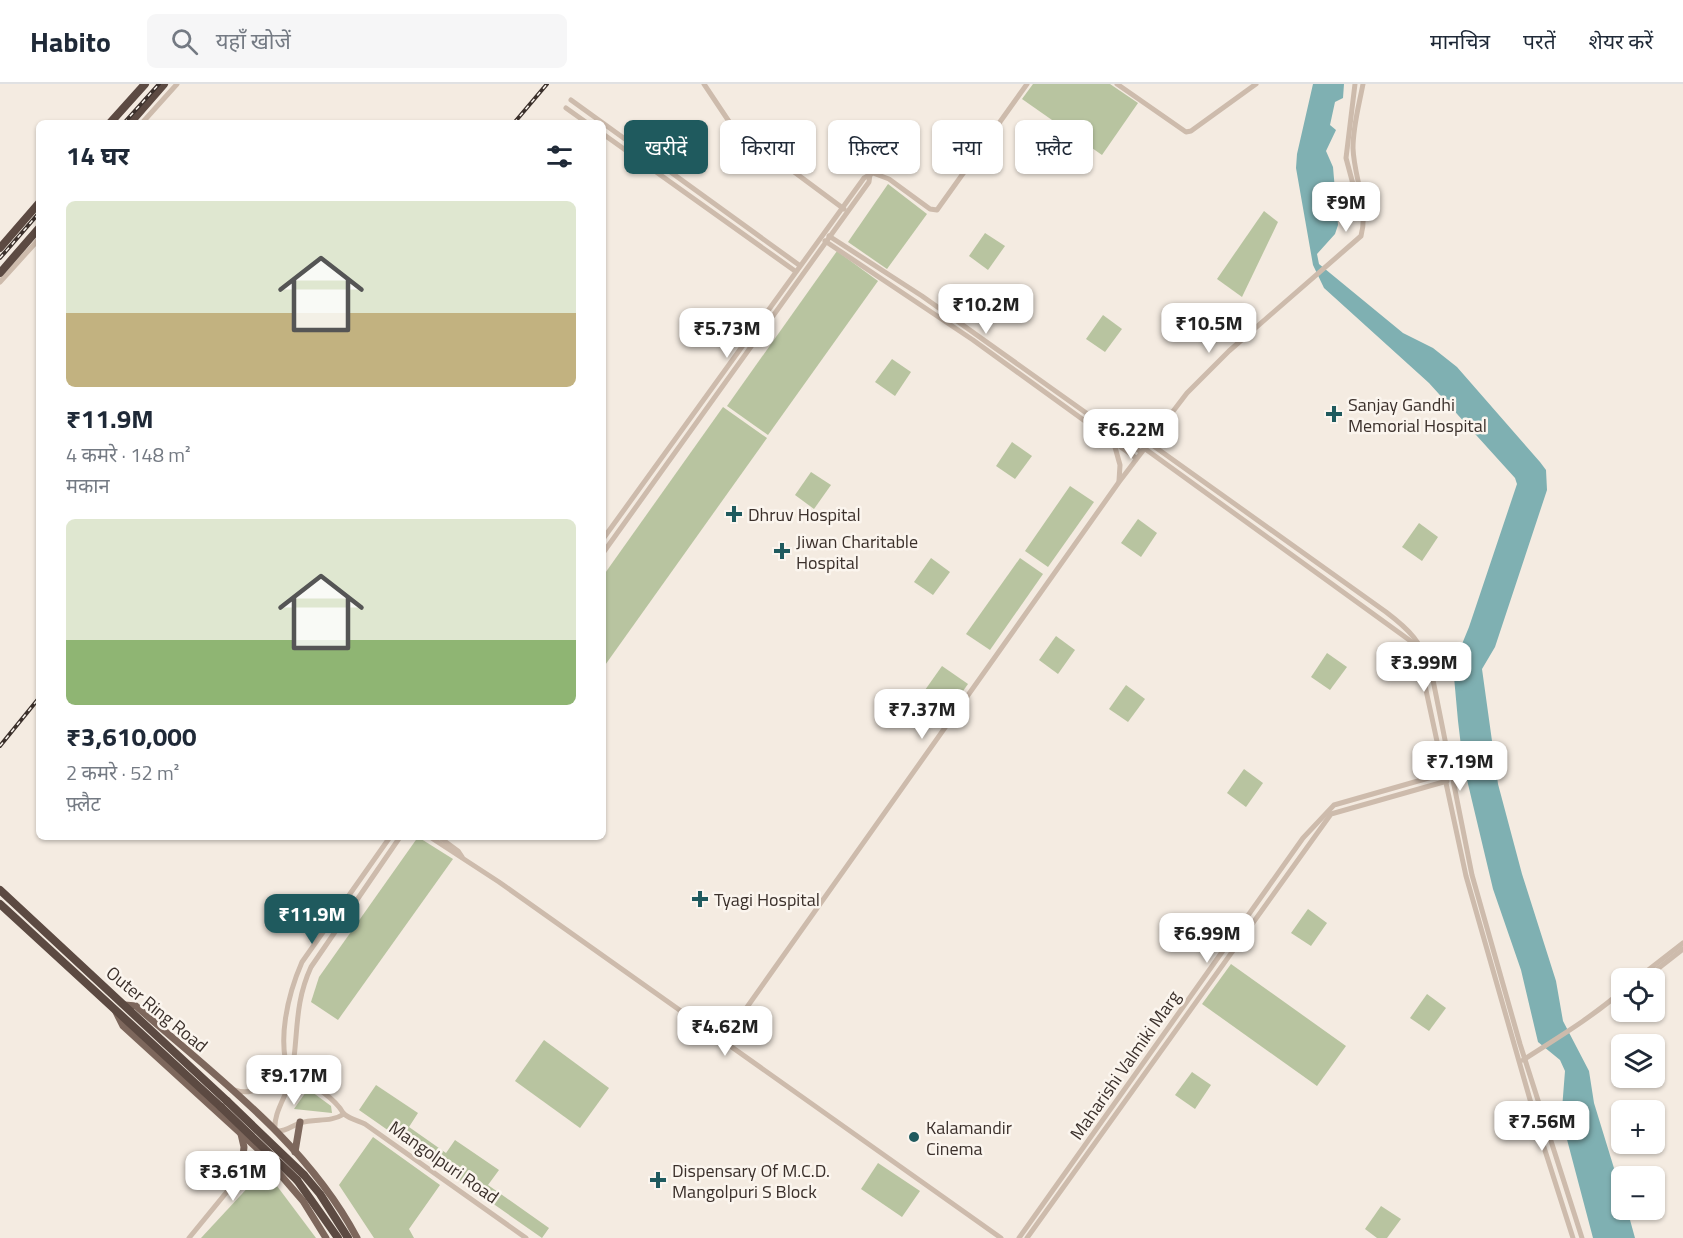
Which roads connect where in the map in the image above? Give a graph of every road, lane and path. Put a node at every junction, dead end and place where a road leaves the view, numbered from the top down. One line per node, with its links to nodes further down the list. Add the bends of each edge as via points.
1 (145, 84): 13 (highway)
2 (164, 84): 14 (highway)
3 (177, 84): 15 (street)
4 (704, 84): 23 (street, via 732,126)
5 (1027, 84): 21 (street, via 937,210 930,210 889,178)
6 (1117, 84): 7 (street, via 1186,132)
7 (1256, 84)
8 (1355, 84): 25 (street, via 1346,158)
9 (1364, 84): 25 (street, via 1353,148)
10 (571, 100): 12 (street)
11 (566, 108): 16 (street)
12 (595, 117): 17 (street); 18 (street)
13 (113, 120)
14 (133, 120)
15 (145, 120)
16 (584, 120)
17 (592, 120)
18 (599, 120)
19 (606, 126): 31 (street)
20 (606, 136): 31 (street)
21 (870, 174): 23 (street); 24 (street, via 869,182)
22 (36, 206): 30 (highway)
23 (842, 207): 24 (street); 27 (street)
24 (848, 212): 28 (street)
25 (1363, 218): 35 (street, via 1361,236 1186,393)
26 (36, 231): 32 (highway)
27 (821, 235): 28 (street); 31 (street)
28 (828, 239): 34 (street); 36 (street, via 922,296); 42 (street)
29 (36, 242): 33 (street)
30 (0, 248)
31 (797, 268): 41 (street)
32 (0, 273)
33 (0, 282)
34 (1113, 440): 37 (street); 38 (street, via 1120,465)
35 (1148, 442): 36 (street); 39 (street)
36 (1142, 450): 37 (street); 40 (street)
37 (1136, 458): 38 (street)
38 (1119, 482): 63 (street)
39 (1256, 519): 40 (street); 43 (street)
40 (1252, 525): 44 (street)
41 (606, 535)
42 (606, 549)
43 (1300, 550): 44 (street); 45 (street, via 1416,637 1431,670)
44 (1296, 556): 45 (street, via 1412,642)
45 (1447, 773): 46 (street); 47 (street, Maharishi Valmiki Marg)
46 (1449, 781): 48 (street, Maharishi Valmiki Marg); 64 (street)
47 (1368, 795): 48 (street); 87 (street, Maharishi Valmiki Marg, via 1330,807 1304,838)
48 (1370, 802): 88 (street, Maharishi Valmiki Marg, via 1331,814)
49 (388, 840): 65 (street, via 294,979 284,1046 284,1061)
50 (398, 840): 65 (street, via 304,982 297,1005)
51 (433, 840): 53 (street)
52 (443, 840): 53 (street)
53 (462, 857): 63 (street)
54 (0, 890): 61 (highway, Outer Ring Road)
55 (0, 904): 62 (highway, Outer Ring Road)
56 (1683, 943): 58 (street)
57 (1683, 949): 59 (street)
58 (1651, 968)
59 (1659, 968)
60 (1611, 1002): 64 (street)
61 (124, 1005): 66 (main road, Outer Ring Road, via 136,1006); 83 (highway, bridge, via 293,1162 320,1194)
62 (114, 1010): 67 (main road, via 123,1026); 82 (highway, Outer Ring Road, bridge, via 287,1168)
63 (723, 1041): 86 (street)
64 (1522, 1061): 68 (street); 70 (street)
65 (291, 1077): 66 (street, via 243,1093); 69 (street, Mangolpuri Road, via 302,1079 338,1105); 72 (street, via 274,1121)
66 (228, 1087): 67 (main road, via 236,1107 229,1113); 72 (main road, Outer Ring Road)
67 (218, 1113): 73 (main road)
68 (1542, 1113): 70 (street); 78 (street)
69 (344, 1114): 71 (street, via 336,1119); 85 (street, Mangolpuri Road, via 365,1124)
70 (1534, 1115): 79 (street)
71 (300, 1122): 72 (street, via 282,1132); 75 (main road)
72 (275, 1131): 74 (street); 75 (main road, Outer Ring Road)
73 (241, 1134): 74 (main road); 77 (main road)
74 (260, 1151): 76 (main road); 77 (street)
75 (295, 1152): 84 (main road, Outer Ring Road, via 327,1189)
76 (275, 1168): 77 (main road); 81 (main road)
77 (241, 1174): 80 (street)
78 (1564, 1181): 79 (street); 90 (street)
79 (1556, 1184): 89 (street)
80 (189, 1238)
81 (326, 1238)
82 (338, 1238)
83 (348, 1238)
84 (357, 1238)
85 (526, 1238)
86 (1001, 1238)
87 (1019, 1238)
88 (1027, 1238)
89 (1573, 1238)
90 (1582, 1238)

